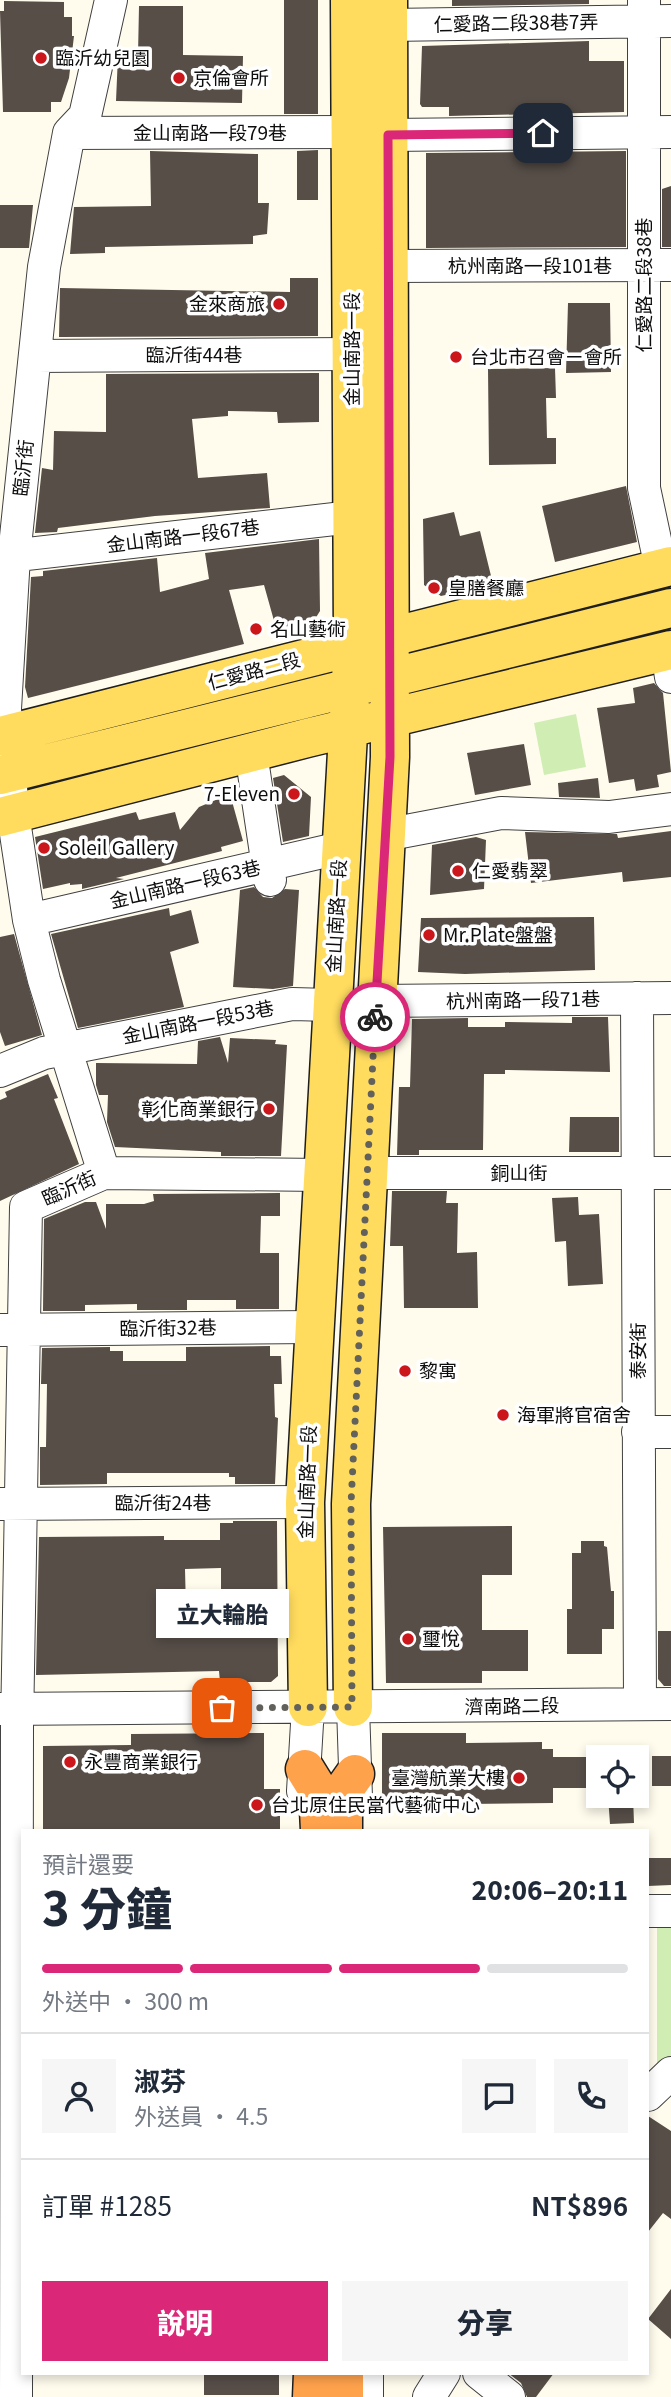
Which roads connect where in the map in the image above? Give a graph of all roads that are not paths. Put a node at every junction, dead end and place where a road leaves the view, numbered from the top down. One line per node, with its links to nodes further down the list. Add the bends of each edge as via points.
1 (111, 0): 7 (street, 臨沂街, via 85,116)
2 (350, 0): 5 (main road, 金山南路一段)
3 (388, 13): 4 (street, 仁愛路二段38巷7弄); 8 (main road, 金山南路一段)
4 (653, 14): 6 (street, 仁愛路二段38巷)
5 (351, 132): 7 (street, 金山南路一段79巷); 11 (main road, 金山南路一段)
6 (658, 132): 8 (street); 9 (street, 仁愛路二段38巷)
7 (69, 133): 12 (street, 臨沂街, via 44,267)
8 (388, 135): 10 (main road, 金山南路一段)
9 (658, 265): 10 (street, 杭州南路一段101巷); 15 (street, 仁愛路二段38巷, via 644,488)
10 (390, 266): 17 (main road, 金山南路一段)
11 (353, 354): 12 (street, 臨沂街44巷); 13 (main road, 金山南路一段)
12 (36, 356): 14 (street, 臨沂街)
13 (352, 517): 14 (street, 金山南路一段67巷); 18 (main road, 金山南路一段)
14 (7, 557): 24 (street, 臨沂街)
15 (666, 567): 17 (main road, 仁愛路二段)
16 (671, 608): 20 (main road, 仁愛路二段)
17 (391, 635): 18 (main road, 仁愛路二段); 20 (main road, 金山南路一段)
18 (353, 645): 21 (main road, 金山南路一段); 24 (main road, 仁愛路二段)
19 (670, 660): 22 (main road)
20 (390, 678): 21 (main road, 仁愛路二段); 22 (main road, 金山南路一段)
21 (350, 688): 23 (main road, 金山南路一段); 26 (main road, 仁愛路二段)
22 (389, 720): 23 (main road); 29 (main road, 金山南路一段)
23 (347, 729): 25 (main road); 30 (main road, 金山南路一段)
24 (3, 735): 26 (street, 臨沂街)
25 (251, 753): 28 (main road); 31 (street)
26 (5, 774): 28 (street, 臨沂街)
27 (671, 809): 29 (street, via 609,817 501,813)
28 (6, 815): 32 (street, 臨沂街)
29 (385, 835): 35 (main road, 金山南路一段)
30 (340, 848): 31 (street, 金山南路一段63巷); 36 (main road, 金山南路一段)
31 (268, 872): 32 (street, 金山南路一段63巷)
32 (29, 920): 37 (street, 臨沂街)
33 (637, 998): 34 (street, 杭州南路一段71巷); 35 (street, 杭州南路一段71巷); 41 (street, 泰安街)
34 (671, 998)
35 (376, 1001): 40 (main road, 金山南路一段)
36 (331, 1005): 37 (street, 金山南路一段53巷, via 290,995); 43 (main road, 金山南路一段)
37 (66, 1049): 38 (street, 金山南路一段53巷); 39 (street, 臨沂街)
38 (0, 1071)
39 (104, 1173): 43 (street); 45 (street, 臨沂街, via 26,1207)
40 (366, 1173): 41 (street, 銅山街); 53 (main road, 金山南路一段, via 351,1504)
41 (638, 1173): 42 (street, 銅山街); 47 (street, 泰安街)
42 (671, 1173)
43 (323, 1175): 44 (main road, 金山南路一段)
44 (313, 1327): 45 (street, 臨沂街32巷); 48 (main road, 金山南路一段)
45 (11, 1330): 49 (street, 臨沂街)
46 (671, 1432): 47 (street)
47 (638, 1433): 50 (street, 泰安街)
48 (305, 1502): 49 (street, 臨沂街24巷); 52 (main road, 金山南路一段)
49 (10, 1504): 54 (street, 臨沂街)
50 (640, 1703): 51 (street, 濟南路二段); 53 (street, 濟南路二段)
51 (671, 1704)
52 (308, 1707): 53 (street, 濟南路二段); 54 (street); 55 (street, 金山南路一段)
53 (352, 1707): 56 (street, 金山南路一段)
54 (8, 1709): 71 (street, 臨沂街)
55 (304, 1769): 57 (street, 金山南路一段); 58 (highway, via 318,1790)
56 (355, 1774): 59 (highway, via 343,1791); 60 (street, 金山南路一段)
57 (301, 1829)
58 (320, 1829)
59 (343, 1829)
60 (358, 1829)
61 (649, 1911): 62 (street)
62 (671, 1911)
63 (671, 2073): 64 (street)
64 (649, 2094)
65 (296, 2375): 72 (street)
66 (313, 2375): 73 (highway)
67 (344, 2375): 74 (highway)
68 (367, 2375): 75 (street)
69 (443, 2375): 76 (street)
70 (482, 2375): 77 (street)
71 (16, 2397)
72 (297, 2397)
73 (313, 2397)
74 (344, 2397)
75 (367, 2397)
76 (429, 2397)
77 (509, 2397)

